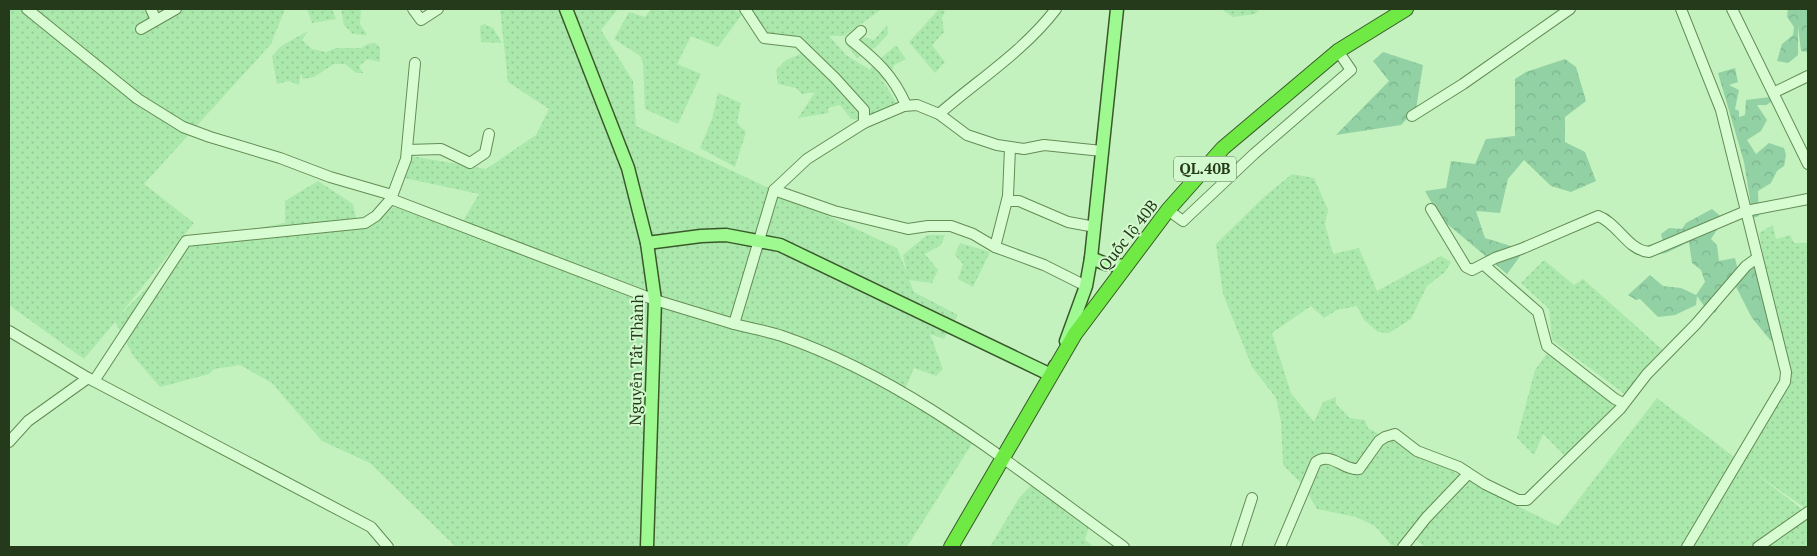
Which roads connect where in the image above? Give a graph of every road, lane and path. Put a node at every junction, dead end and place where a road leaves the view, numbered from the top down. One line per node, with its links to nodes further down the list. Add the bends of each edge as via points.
1 (27, 9): 31 (street, via 138,99 183,127)
2 (152, 9): 14 (street)
3 (176, 9): 14 (street)
4 (413, 9): 5 (street, via 421,20)
5 (438, 9)
6 (566, 9): 39 (main road, Nguyễn Tất Thành, via 628,168)
7 (744, 9): 24 (street, via 764,38 798,42 813,55 864,110)
8 (1056, 9): 22 (street, via 988,76)
9 (1117, 9): 28 (main road)
10 (1406, 9): 17 (highway, Quốc lộ 40B / QL.40B)
11 (1570, 9): 23 (street)
12 (1681, 9): 36 (street, via 1721,110)
13 (1732, 9): 20 (street)
14 (156, 20): 15 (street)
15 (141, 29)
16 (862, 31): 21 (street, via 851,40 884,68 898,85)
17 (1338, 51): 35 (highway, Quốc lộ 40B / QL.40B, via 1223,148); 35 (street, via 1351,70 1183,221)
18 (415, 63): 27 (street)
19 (1808, 76): 20 (street)
20 (1775, 92): 29 (street)
21 (906, 105): 22 (street, via 917,105); 24 (street)
22 (939, 114): 26 (street, via 967,135)
23 (1412, 116)
24 (864, 123): 30 (street, via 807,159)
25 (489, 134): 27 (street, via 485,153 470,163 441,149)
26 (1010, 148): 28 (street, via 1044,145); 33 (street)
27 (407, 150): 31 (street, via 402,174)
28 (1102, 151): 37 (main road)
29 (1808, 164)
30 (774, 190): 38 (street); 40 (street, via 834,211 908,229 951,226 973,234)
31 (392, 197): 46 (street); 50 (street, via 376,216 364,223 186,241)
32 (1808, 200): 36 (street)
33 (1007, 201): 37 (street, via 1019,201 1068,222); 40 (street)
34 (1431, 209): 43 (street, via 1466,267 1472,270)
35 (1168, 210): 44 (highway, Quốc lộ 40B / QL.40B)
36 (1746, 211): 42 (street); 43 (street, via 1649,252 1636,248 1608,220 1598,216)
37 (1095, 227): 41 (main road)
38 (758, 240): 39 (main road, via 717,235); 47 (street); 49 (main road, via 811,258)
39 (647, 243): 46 (main road, Nguyễn Tất Thành)
40 (995, 248): 45 (street, via 1044,264)
41 (1091, 258): 44 (main road); 45 (main road)
42 (1757, 258): 51 (street, via 1746,266); 64 (street, via 1784,359 1786,378)
43 (1484, 265): 51 (street, via 1538,312 1547,346)
44 (1125, 266): 49 (highway, Quốc lộ 40B / QL.40B, via 1074,334)
45 (1086, 286): 49 (main road)
46 (656, 300): 47 (street); 58 (main road, Nguyễn Tất Thành)
47 (734, 324): 53 (street, via 781,335 871,375 922,404)
48 (9, 331): 50 (street)
49 (1051, 375): 53 (highway, Quốc lộ 40B / QL.40B)
50 (91, 379): 52 (street, via 28,421); 57 (street, via 371,527)
51 (1623, 403): 54 (street, via 1610,420 1527,500 1518,500)
52 (9, 442)
53 (1002, 458): 59 (highway, Quốc lộ 40B / QL.40B); 60 (street)
54 (1468, 474): 62 (street, via 1459,467 1417,451 1395,434 1380,441 1359,469 1322,458 1313,466); 63 (street, via 1426,518)
55 (1252, 498): 61 (street)
56 (1808, 512): 65 (street)
57 (388, 547)
58 (647, 547)
59 (951, 547)
60 (1124, 547)
61 (1236, 547)
62 (1280, 547)
63 (1404, 547)
64 (1688, 547)
65 (1758, 547)

